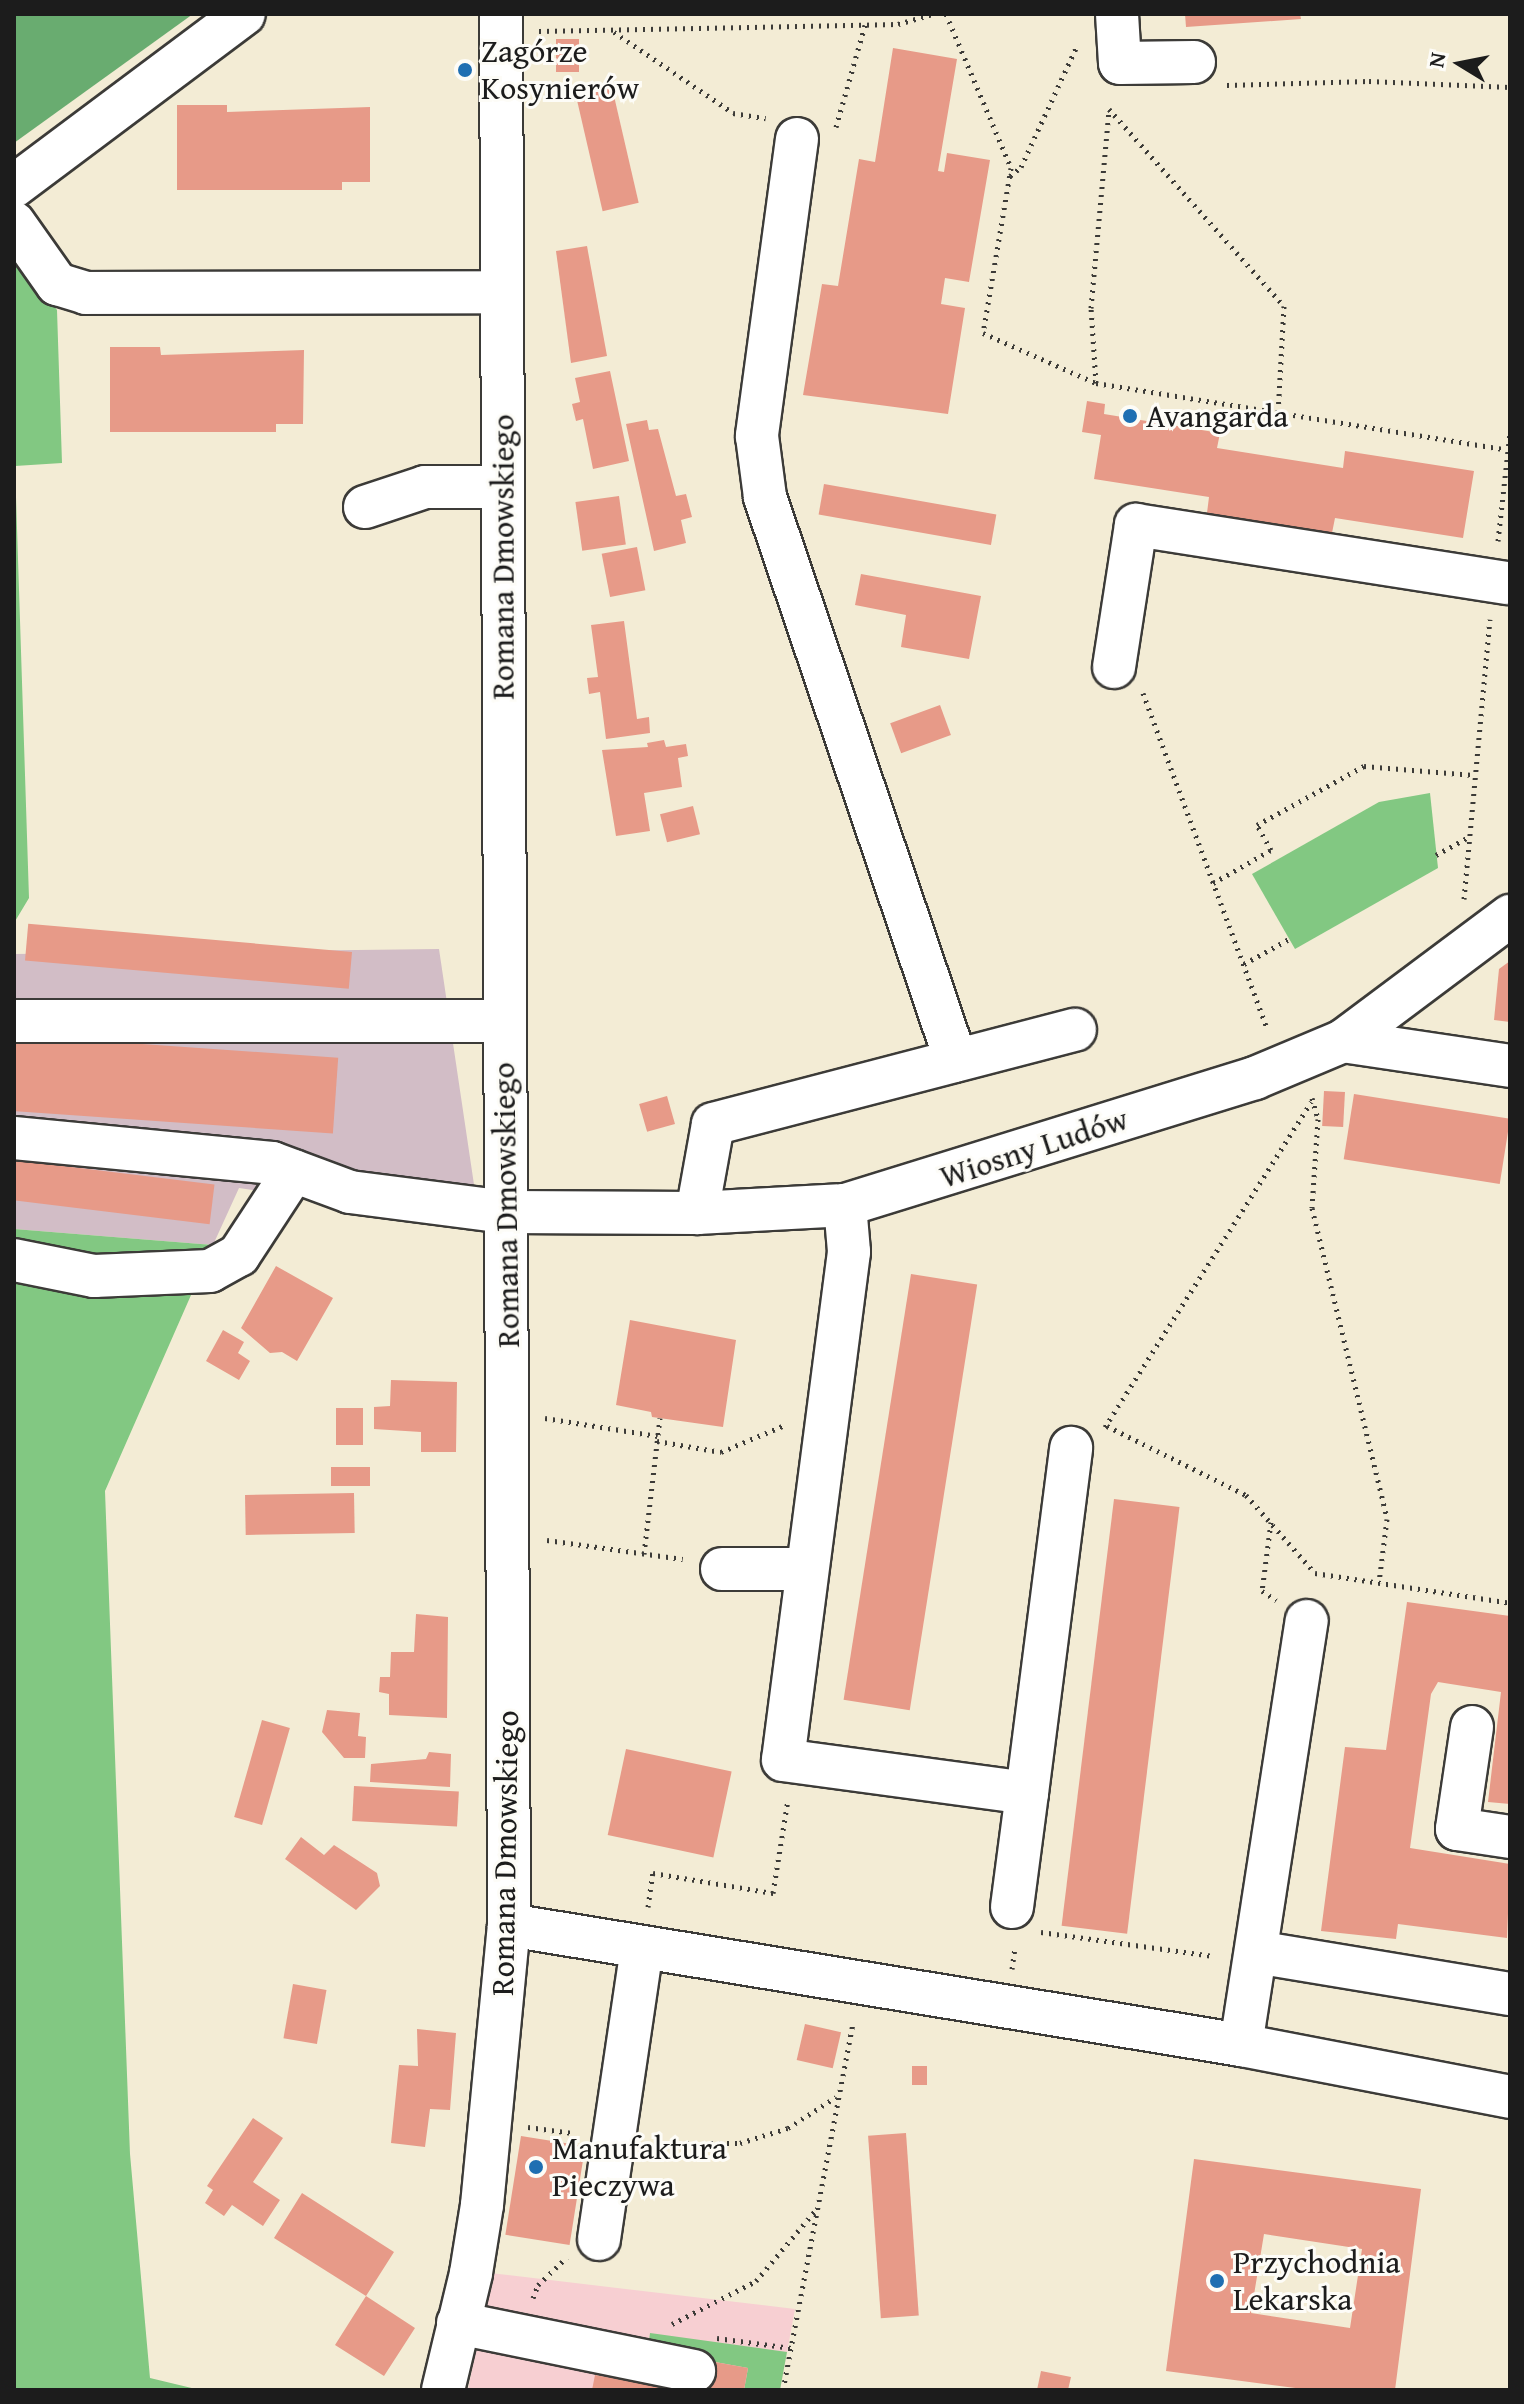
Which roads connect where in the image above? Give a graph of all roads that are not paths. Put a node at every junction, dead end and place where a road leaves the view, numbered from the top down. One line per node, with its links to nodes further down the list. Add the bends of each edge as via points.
1 (244, 14): 6 (street)
2 (501, 14): 8 (street, Romana Dmowskiego)
3 (1117, 14): 4 (street, via 1120,63)
4 (1194, 62)
5 (798, 131): 18 (street, via 757,436 765,497)
6 (14, 186)
7 (14, 223): 8 (street, via 57,284 86,293)
8 (501, 292): 9 (street, Romana Dmowskiego)
9 (502, 487): 10 (street, via 425,487); 15 (street, Romana Dmowskiego)
10 (365, 507)
11 (1509, 592): 12 (street, via 1136,525)
12 (1114, 667)
13 (1510, 916): 17 (street, Wiosny Ludów)
14 (14, 1021): 15 (street)
15 (504, 1021): 23 (street, Romana Dmowskiego)
16 (1075, 1030): 18 (street)
17 (1343, 1041): 19 (street); 22 (street, Wiosny Ludów, via 1281,1067)
18 (956, 1061): 24 (street, via 713,1124)
19 (1510, 1066)
20 (14, 1138): 21 (street, Wiosny Ludów, via 272,1163)
21 (294, 1171): 23 (street, Wiosny Ludów, via 350,1192); 25 (street, via 239,1255 210,1271 94,1276)
22 (845, 1205): 24 (street, Wiosny Ludów); 28 (street, via 849,1252)
23 (507, 1212): 24 (street, Wiosny Ludów); 34 (street, Romana Dmowskiego)
24 (697, 1213)
25 (14, 1260)
26 (1071, 1448): 31 (street)
27 (722, 1569): 28 (street)
28 (807, 1569): 31 (street, via 783,1760)
29 (1307, 1621): 36 (street)
30 (1472, 1727): 32 (street, via 1457,1829)
31 (1027, 1793): 33 (street)
32 (1510, 1837)
33 (1015, 1913)
34 (509, 1925): 35 (street); 41 (street, Romana Dmowskiego, via 482,2205)
35 (642, 1947): 38 (street); 40 (street)
36 (1255, 1956): 37 (street); 38 (street)
37 (1510, 1994)
38 (1241, 2045): 39 (street)
39 (1510, 2097)
40 (599, 2239)
41 (458, 2323): 42 (street); 43 (street, Romana Dmowskiego)
42 (694, 2371)
43 (443, 2390)

